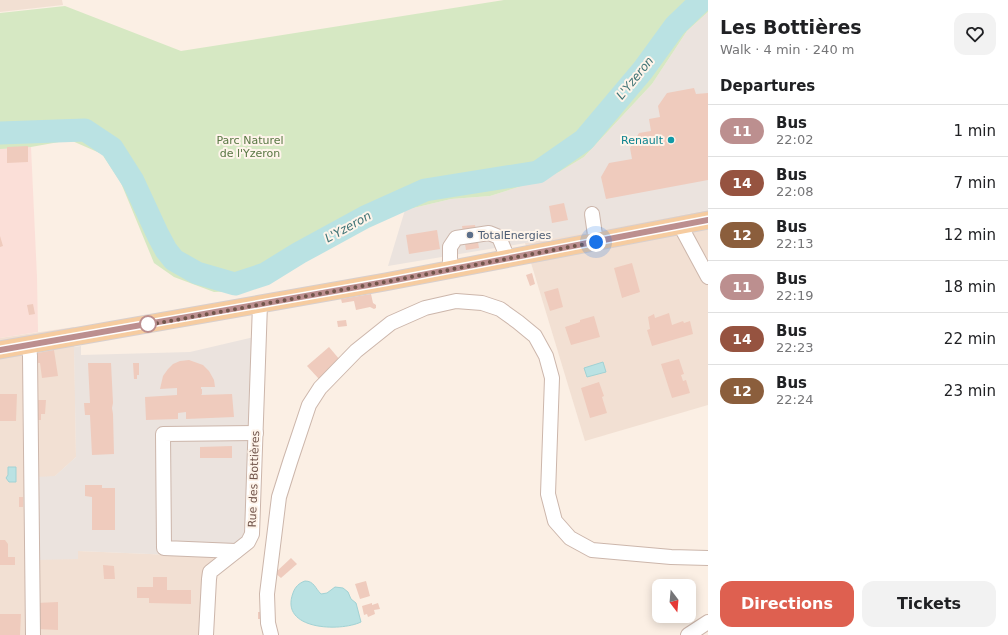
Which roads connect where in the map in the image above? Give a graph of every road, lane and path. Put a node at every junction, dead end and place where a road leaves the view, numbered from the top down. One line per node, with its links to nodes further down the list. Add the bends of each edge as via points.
1 (592, 214): 4 (street)
2 (708, 220): 3 (main road)
3 (680, 225): 4 (main road); 7 (street)
4 (596, 242): 5 (main road)
5 (508, 259): 6 (street, via 499,237 489,233 456,238 450,247); 8 (main road)
6 (450, 270)
7 (708, 277)
8 (260, 304): 9 (main road); 11 (street, Rue des Bottières)
9 (29, 346): 10 (main road); 15 (street)
10 (0, 350)
11 (256, 433): 12 (street, Rue des Bottières, via 252,534 248,542); 12 (street, via 163,434 164,548)
12 (236, 551): 16 (street, Rue des Bottières, via 210,572)
13 (708, 558): 17 (street, via 592,550 570,538 555,521 548,494 552,378 546,356 535,336 500,309 482,303 456,301 425,308 391,323 356,351 320,388 309,406 279,497 267,594)
14 (708, 622): 18 (street)
15 (32, 635)
16 (206, 635)
17 (271, 635)
18 (688, 635)

